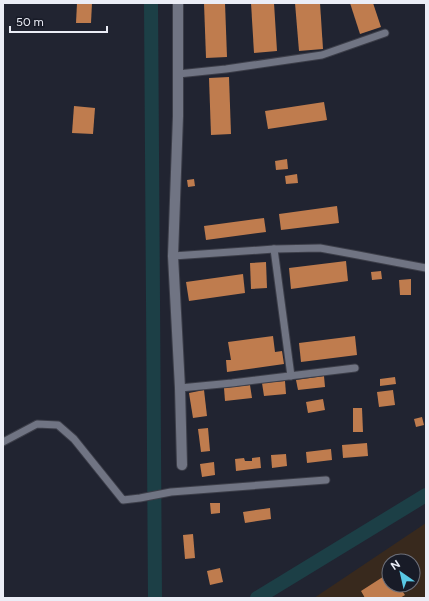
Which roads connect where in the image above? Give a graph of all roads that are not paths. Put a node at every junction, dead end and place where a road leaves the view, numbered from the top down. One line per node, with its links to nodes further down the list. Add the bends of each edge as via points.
1 (178, 3): 3 (street)
2 (385, 33): 3 (lane, via 322,55)
3 (178, 74): 5 (street)
4 (274, 249): 5 (lane); 6 (lane, via 320,248); 8 (lane)
5 (173, 256): 9 (street)
6 (426, 268)
7 (355, 368): 8 (lane)
8 (291, 376): 9 (lane)
9 (180, 388): 11 (street)
10 (3, 442): 12 (lane, via 37,424 58,425 74,439 123,500 171,492)
11 (182, 465)
12 (326, 480)

